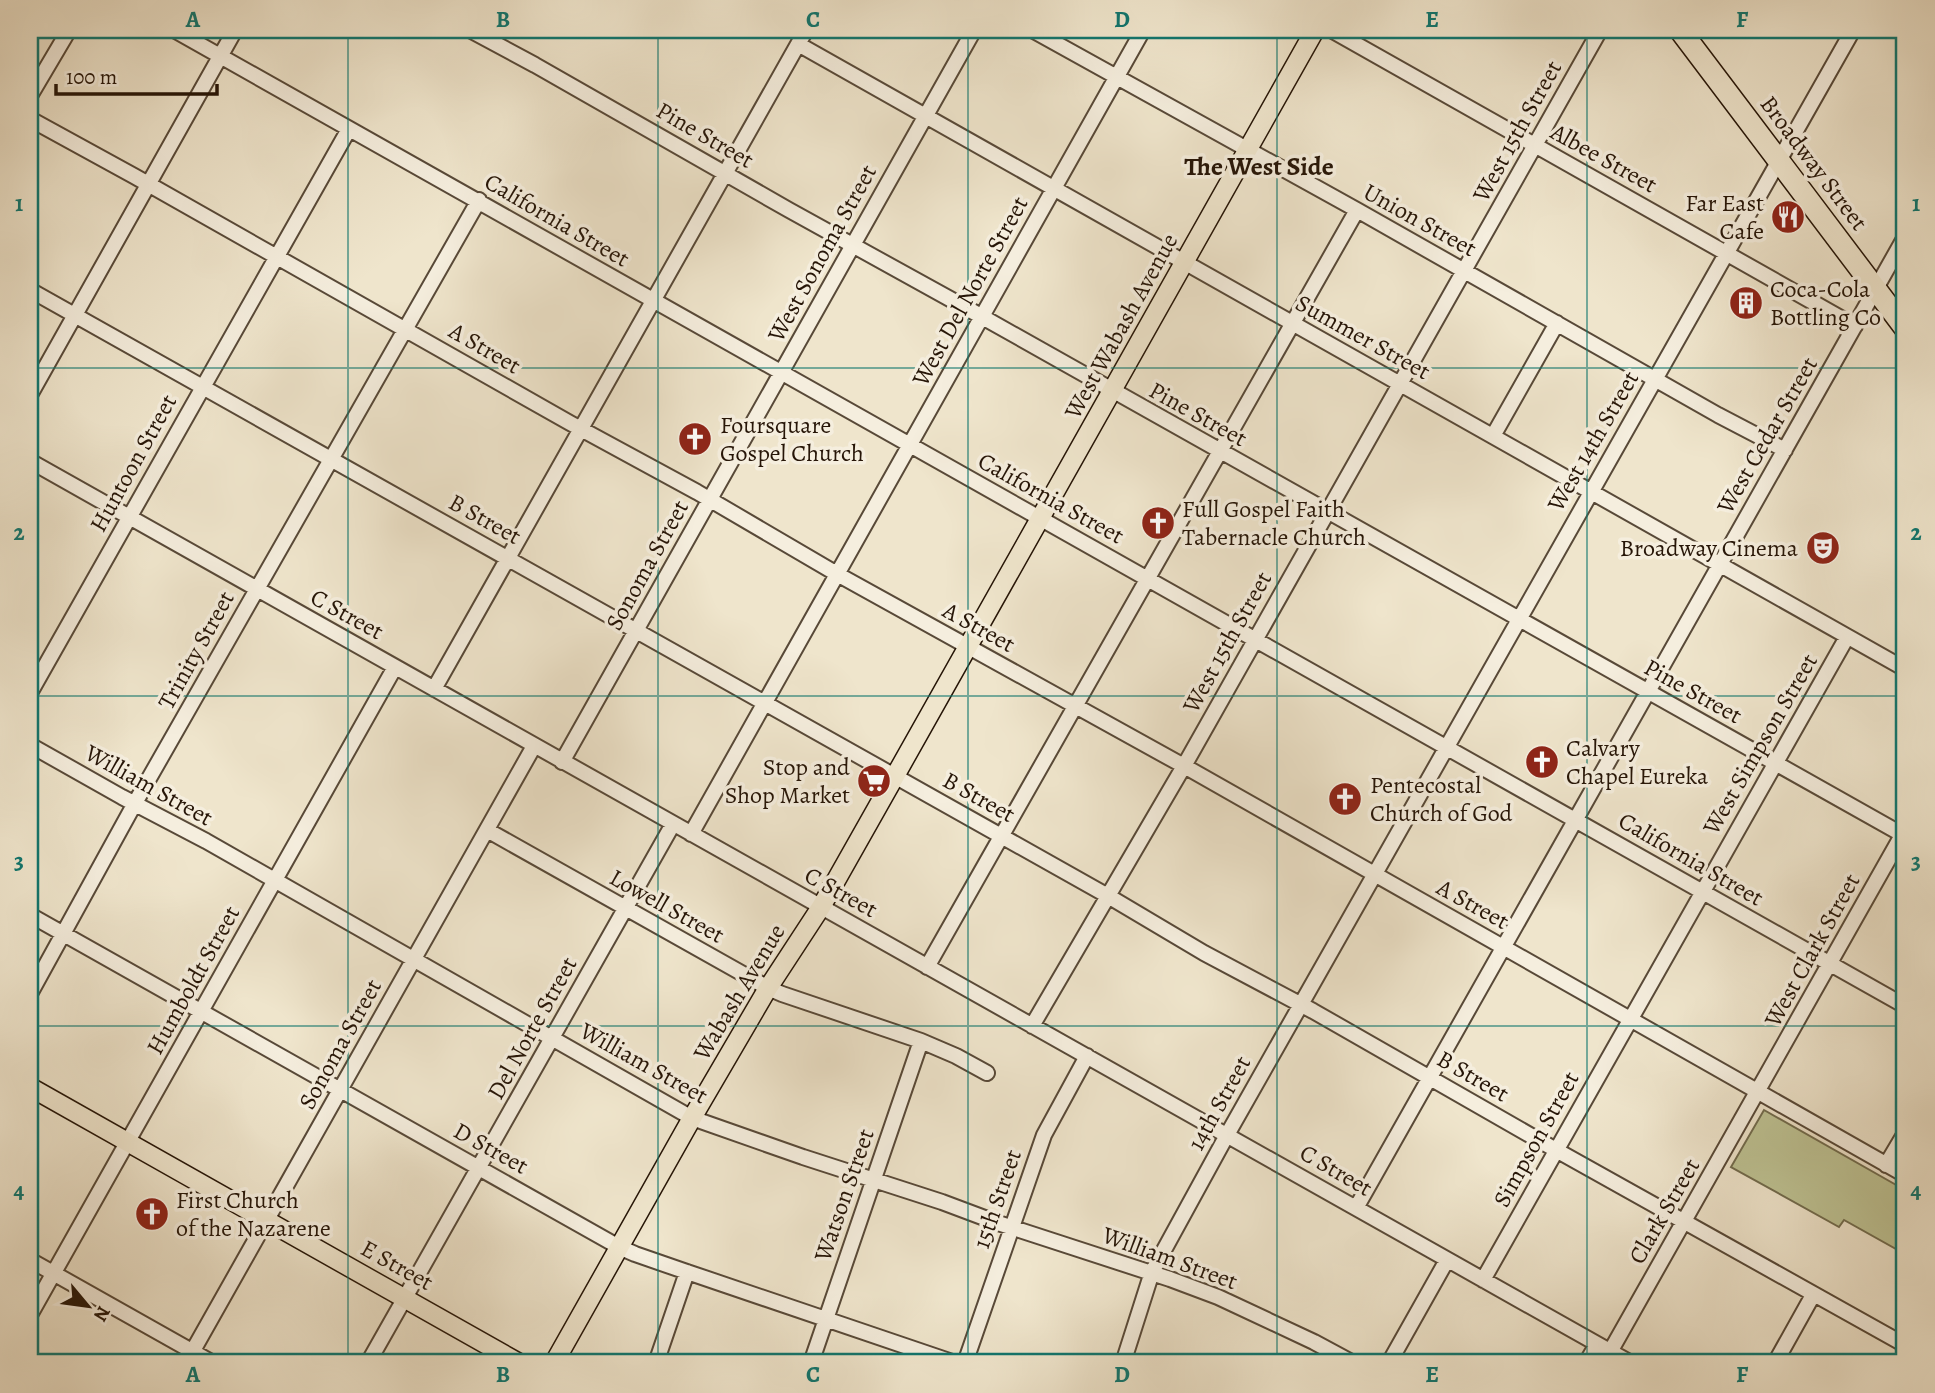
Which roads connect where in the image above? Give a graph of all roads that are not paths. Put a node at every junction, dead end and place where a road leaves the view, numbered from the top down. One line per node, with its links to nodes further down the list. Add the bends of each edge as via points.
1 (69, 30): 17 (street)
2 (174, 30): 15 (street, California Street)
3 (235, 30): 15 (street)
4 (470, 30): 24 (street, Pine Street)
5 (806, 30): 14 (street)
6 (974, 30): 18 (street, West Sonoma Street)
7 (1032, 30): 16 (street, Union Street)
8 (1143, 30): 16 (street, West Del Norte Street)
9 (1315, 30): 22 (main road, West Wabash Avenue)
10 (1331, 30): 21 (street, Albee Street)
11 (1600, 30): 21 (street, West 15th Street)
12 (1680, 30): 23 (highway, Broadway Street)
13 (1853, 30): 23 (street, West 14th Street)
14 (798, 44): 18 (street, Summer Street); 24 (street)
15 (220, 56): 20 (street, California Street); 25 (street)
16 (1116, 77): 22 (street, Union Street); 26 (street, West Del Norte Street)
17 (30, 96)
18 (926, 116): 26 (street, Summer Street); 30 (street, West Sonoma Street)
19 (30, 119): 25 (street, A Street)
20 (349, 129): 27 (street, California Street); 32 (street, Huntoon Street)
21 (1535, 145): 31 (street, Albee Street); 34 (street, West 15th Street)
22 (1247, 150): 28 (street, Union Street); 33 (main road, West Wabash Avenue)
23 (1779, 159): 31 (street, West 14th Street); 35 (highway, Broadway Street)
24 (724, 173): 30 (street, Pine Street); 37 (street)
25 (149, 185): 32 (street, A Street); 38 (street)
26 (1054, 188): 33 (street, Summer Street); 39 (street, West Del Norte Street)
27 (479, 200): 37 (street, California Street); 44 (street, Trinity Street)
28 (1357, 210): 34 (street, Union Street); 40 (street)
29 (1905, 237): 35 (street, West Cedar Street)
30 (852, 246): 39 (street, Pine Street); 45 (street, West Sonoma Street)
31 (1727, 253): 42 (street, Albee Street); 46 (street, West 14th Street)
32 (277, 257): 44 (street, A Street); 48 (street, Huntoon Street)
33 (1185, 262): 40 (street, Summer Street); 49 (main road, West Wabash Avenue)
34 (1464, 271): 41 (street, Union Street); 47 (street, West 15th Street)
35 (1876, 289): 42 (street, West Cedar Street); 43 (highway, Broadway Street)
36 (30, 290): 38 (street, B Street)
37 (653, 301): 45 (street, California Street); 51 (street)
38 (74, 315): 48 (street, B Street); 50 (street)
39 (982, 317): 49 (street, Pine Street); 53 (street, West Del Norte Street)
40 (1293, 323): 47 (street, Summer Street); 55 (street)
41 (1557, 323): 46 (street, Union Street); 52 (street)
42 (1855, 326): 54 (street, West Cedar Street)
43 (1905, 328)
44 (405, 329): 51 (street, A Street); 56 (street, Trinity Street)
45 (781, 372): 53 (street, California Street); 59 (street, West Sonoma Street)
46 (1655, 378): 54 (street, Union Street); 58 (street, West 14th Street)
47 (1400, 384): 52 (street, Summer Street); 60 (street, West 15th Street)
48 (202, 386): 56 (street, B Street); 61 (street, Huntoon Street)
49 (1112, 391): 55 (street, Pine Street); 62 (main road, West Wabash Avenue)
50 (30, 395)
51 (581, 429): 59 (street, A Street); 63 (street)
52 (1493, 436): 58 (street, Summer Street)
53 (909, 445): 62 (street, California Street); 65 (street, West Del Norte Street)
54 (1785, 450): 64 (street, West Cedar Street)
55 (1220, 452): 60 (street, Pine Street); 66 (street)
56 (332, 458): 63 (street, B Street); 67 (street, Trinity Street)
57 (30, 461): 61 (street, C Street)
58 (1590, 492): 64 (street, Summer Street); 68 (street, West 14th Street)
59 (709, 499): 65 (street, A Street); 69 (street, Sonoma Street)
60 (1328, 512): 68 (street, Pine Street); 71 (street, West 15th Street)
61 (129, 517): 67 (street, C Street); 77 (street, Huntoon Street)
62 (1041, 518): 66 (street, California Street); 72 (main road, West Wabash Avenue)
63 (509, 559): 69 (street, B Street); 75 (street)
64 (1720, 565): 70 (street, Summer Street); 76 (street, West Cedar Street)
65 (837, 574): 72 (street, A Street); 78 (street)
66 (1148, 578): 71 (street, California Street); 79 (street)
67 (256, 589): 73 (street, C Street); 87 (street, Trinity Street)
68 (1519, 620): 76 (street, Pine Street); 82 (street, West 14th Street)
69 (637, 630): 78 (street, B Street); 83 (street, Sonoma Street)
70 (1847, 637): 74 (street, Summer Street); 84 (street, West Simpson Street)
71 (1256, 639): 82 (street, California Street); 85 (street, West 15th Street)
72 (968, 647): 79 (street, A Street); 86 (main road, Wabash Avenue)
73 (395, 667): 75 (street, C Street); 95 (street, Humboldt Street)
74 (1905, 670)
75 (435, 689): 81 (street, C Street)
76 (1648, 692): 84 (street, Pine Street); 88 (street, West Cedar Street)
77 (30, 693)
78 (764, 703): 86 (street, B Street); 92 (street)
79 (1076, 706): 85 (street, A Street); 93 (street)
80 (30, 745): 87 (street, William Street)
81 (534, 746): 83 (street, C Street); 90 (street, Sonoma Street)
82 (1447, 747): 88 (street, California Street); 94 (street, West 14th Street)
83 (562, 762): 89 (street, C Street)
84 (1775, 764): 91 (street, Pine Street); 96 (street, West Simpson Street)
85 (1184, 766): 94 (street, A Street); 97 (street)
86 (895, 776): 93 (street, B Street); 98 (main road, Wabash Avenue)
87 (135, 803): 95 (street, William Street); 101 (street, Trinity Street)
88 (1576, 819): 96 (street, California Street); 102 (street, West Cedar Street)
89 (673, 824): 92 (street, C Street); 99 (street, Del Norte Street)
90 (487, 830): 99 (street, Lowell Street); 103 (street, Sonoma Street)
91 (1904, 833): 104 (street, West Clark Street)
92 (691, 834): 98 (street, C Street)
93 (1002, 836): 97 (street, B Street); 105 (street)
94 (1374, 875): 102 (street, A Street); 108 (street, 14th Street)
95 (275, 881): 103 (street, William Street); 110 (street, Humboldt Street)
96 (1703, 892): 104 (street, California Street); 111 (street, West Simpson Street)
97 (1108, 896): 108 (street, B Street); 112 (street)
98 (821, 907): 105 (street, C Street); 106 (main road, Wabash Avenue)
99 (625, 909): 106 (street, Lowell Street); 113 (street, Del Norte Street)
100 (30, 915): 101 (street, D Street)
101 (63, 934): 107 (street, Trinity Street); 110 (street, D Street)
102 (1504, 947): 111 (street, A Street); 117 (street, West Cedar Street)
103 (413, 960): 113 (street, William Street); 119 (street, Sonoma Street)
104 (1830, 963): 109 (street, California Street); 120 (street, West Clark Street)
105 (927, 967): 112 (street, C Street)
106 (768, 988): 114 (street, Lowell Street); 121 (main road, Wabash Avenue)
107 (30, 994)
108 (1302, 1005): 117 (street, B Street); 123 (street, 14th Street)
109 (1905, 1006)
110 (201, 1012): 119 (street, D Street); 124 (street, Humboldt Street)
111 (1630, 1020): 120 (street, A Street); 125 (street, Simpson Street)
112 (1032, 1026): 115 (street, C Street)
113 (552, 1039): 121 (street, William Street); 127 (street, Del Norte Street)
114 (920, 1041): 116 (street, Lowell Street); 129 (street, Watson Street)
115 (1087, 1056): 123 (street, C Street); 133 (street, 15th Street, via 1044,1135)
116 (987, 1073)
117 (1430, 1077): 125 (street, B Street); 130 (street, West Cedar Street)
118 (30, 1087): 124 (main road, E Street)
119 (340, 1090): 127 (street, D Street); 131 (street, Sonoma Street)
120 (1758, 1092): 126 (street, A Street); 132 (street, Clark Street)
121 (692, 1118): 129 (street, William Street); 134 (main road, Wabash Avenue)
122 (1905, 1133): 126 (street)
123 (1227, 1135): 130 (street, C Street); 138 (street, 14th Street)
124 (127, 1142): 131 (main road, E Street); 139 (street, Humboldt Street)
125 (1556, 1150): 132 (street, B Street); 140 (street, Simpson Street)
126 (1886, 1165): 128 (street, A Street)
127 (480, 1168): 134 (street, D Street); 142 (street, Del Norte Street)
128 (1905, 1175)
129 (873, 1180): 133 (street, William Street); 144 (street, Watson Street)
130 (1356, 1208): 136 (street, C Street)
131 (266, 1220): 142 (main road, E Street); 148 (street, Sonoma Street)
132 (1685, 1220): 141 (street, B Street); 147 (street, Clark Street)
133 (1011, 1227): 138 (street, William Street); 156 (street, 15th Street)
134 (619, 1247): 137 (street, D Street); 152 (main road, Wabash Avenue)
135 (30, 1260): 139 (street)
136 (1447, 1260): 140 (street, C Street); 159 (street)
137 (687, 1272): 144 (street, D Street); 153 (street)
138 (1152, 1272): 157 (street, 14th Street); 158 (street, William Street, via 1218,1297)
139 (53, 1273): 143 (street, Humboldt Street); 148 (street)
140 (1483, 1280): 145 (street, C Street)
141 (1813, 1294): 146 (street, B Street); 162 (street)
142 (405, 1298): 150 (street, Del Norte Street); 151 (main road, E Street)
143 (30, 1315)
144 (825, 1319): 154 (street, Watson Street); 155 (street, D Street)
145 (1597, 1344): 147 (street, C Street); 160 (street)
146 (1905, 1345)
147 (1610, 1352): 161 (street, C Street)
148 (189, 1357): 149 (street)
149 (213, 1363)
150 (368, 1363)
151 (519, 1363)
152 (554, 1363)
153 (656, 1363)
154 (811, 1363)
155 (955, 1363)
156 (965, 1363)
157 (1122, 1363)
158 (1353, 1363)
159 (1389, 1363)
160 (1586, 1363)
161 (1631, 1363)
162 (1775, 1363)

